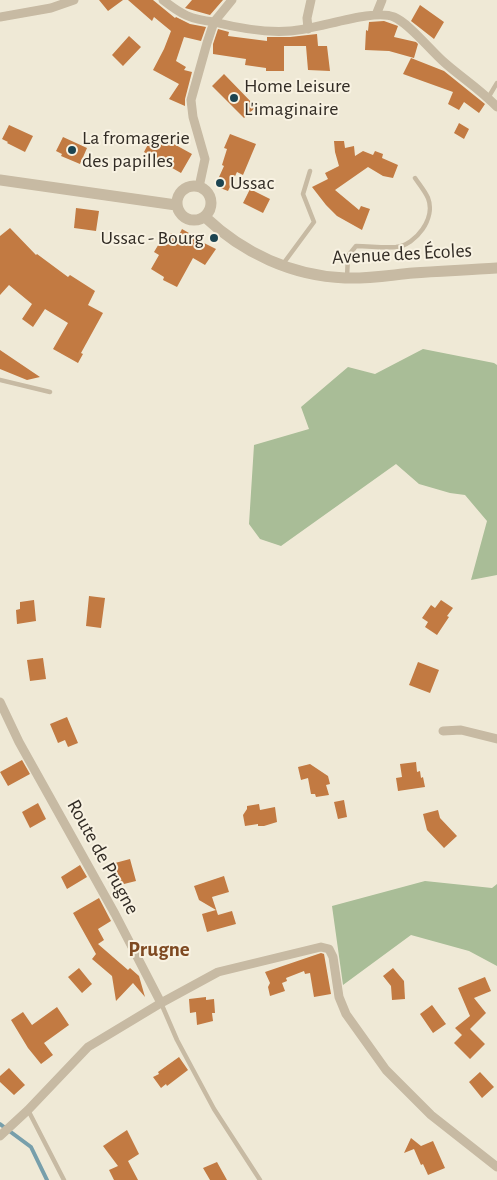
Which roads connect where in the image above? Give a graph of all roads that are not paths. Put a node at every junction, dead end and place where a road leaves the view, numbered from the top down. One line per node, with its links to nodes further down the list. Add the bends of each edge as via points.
1 (74, 0): 7 (street, via 51,8)
2 (163, 0): 8 (street, via 182,15)
3 (232, 0): 8 (street)
4 (311, 0): 9 (street)
5 (382, 0): 6 (street)
6 (376, 15): 9 (street); 11 (street, via 393,16 404,22 446,64)
7 (0, 17)
8 (214, 22): 9 (street, via 239,28 279,31); 16 (street, via 191,100 205,160)
9 (308, 29)
10 (497, 84): 11 (lane)
11 (488, 98): 12 (street)
12 (497, 107)
13 (310, 171): 19 (lane, via 303,194 314,222)
14 (415, 178): 21 (lane, via 428,198 430,212 421,232 410,244 356,246 348,256)
15 (0, 180): 17 (street)
16 (199, 187): 17 (street, via 183,190); 18 (street, via 208,192 211,202)
17 (176, 204): 18 (street, via 185,218 195,221)
18 (205, 216): 19 (street, Avenue des Écoles, via 223,234)
19 (281, 266): 21 (street, Avenue des Écoles, via 310,275)
20 (497, 268): 21 (street, Avenue des Écoles)
21 (347, 278)
22 (0, 380): 23 (lane)
23 (50, 392)
24 (0, 702): 27 (street, Route de Prugne)
25 (443, 730): 26 (street, via 461,730)
26 (497, 739)
27 (161, 1003): 28 (street, via 88,1047); 30 (street, via 218,972 321,947 329,949 338,997 346,1014 386,1070 431,1115); 32 (lane, via 214,1109)
28 (28, 1110): 29 (street); 31 (lane)
29 (0, 1136)
30 (497, 1167)
31 (64, 1180)
32 (260, 1180)

